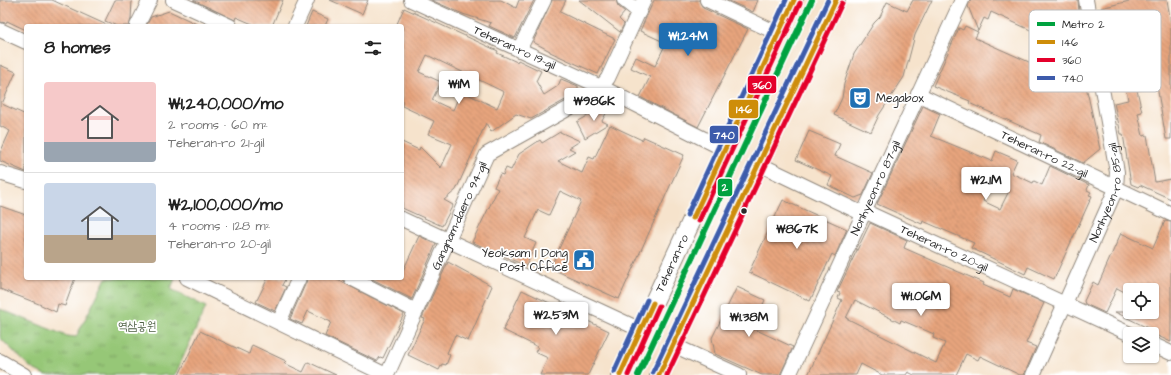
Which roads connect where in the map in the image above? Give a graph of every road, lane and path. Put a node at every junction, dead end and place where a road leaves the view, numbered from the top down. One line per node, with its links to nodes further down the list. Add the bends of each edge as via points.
1 (150, 0): 14 (street)
2 (173, 0): 15 (street)
3 (307, 0): 16 (street)
4 (544, 0): 20 (street)
5 (624, 0): 12 (street)
6 (707, 0): 18 (street)
7 (794, 0): 18 (main road, Teheran-ro)
8 (836, 0): 25 (main road)
9 (962, 0): 23 (street, Nonhyeon-ro 87-gil)
10 (1086, 0): 13 (street, Nonhyeon-ro 85-gil)
11 (418, 2): 20 (street, Teheran-ro 19-gil)
12 (641, 6): 21 (street, Gangnam-daero 94-gil, via 608,78)
13 (1088, 10)
14 (138, 24)
15 (226, 24)
16 (296, 24)
17 (0, 30): 19 (street)
18 (779, 34): 24 (main road, Teheran-ro)
19 (24, 41)
20 (519, 50): 21 (street, Teheran-ro 19-gil)
21 (601, 87): 24 (street, Teheran-ro 19-gil); 32 (street, Gangnam-daero 94-gil, via 566,111 487,154)
22 (1103, 92): 28 (street, Nonhyeon-ro 85-gil, via 1117,172)
23 (918, 94): 28 (street, Teheran-ro 22-gil); 29 (street, Nonhyeon-ro 87-gil)
24 (726, 150): 39 (main road, Teheran-ro)
25 (759, 164): 29 (street, Teheran-ro 20-gil, via 857,211); 41 (main road)
26 (0, 173): 27 (street)
27 (24, 180)
28 (1116, 189): 30 (street, Teheran-ro 22-gil); 36 (street, Nonhyeon-ro 85-gil)
29 (864, 211): 36 (street, Teheran-ro 20-gil); 50 (street, Nonhyeon-ro 87-gil)
30 (1171, 214)
31 (404, 220): 32 (street)
32 (449, 241): 37 (street, Gangnam-daero 94-gil); 39 (street)
33 (191, 280): 38 (street, Gangnam-daero 94-gil)
34 (298, 280): 38 (street)
35 (355, 280): 37 (street)
36 (1065, 304): 40 (street, Teheran-ro 20-gil); 51 (street, Nonhyeon-ro 85-gil)
37 (416, 311): 46 (street, Gangnam-daero 94-gil)
38 (279, 322): 46 (street, Gangnam-daero 94-gil)
39 (641, 330): 47 (main road, Teheran-ro)
40 (1123, 331)
41 (673, 345): 48 (main road); 49 (street)
42 (1159, 347): 43 (street)
43 (1171, 353)
44 (0, 361): 45 (street)
45 (24, 375)
46 (387, 375)
47 (620, 375)
48 (659, 375)
49 (740, 375)
50 (789, 375)
51 (1033, 375)

